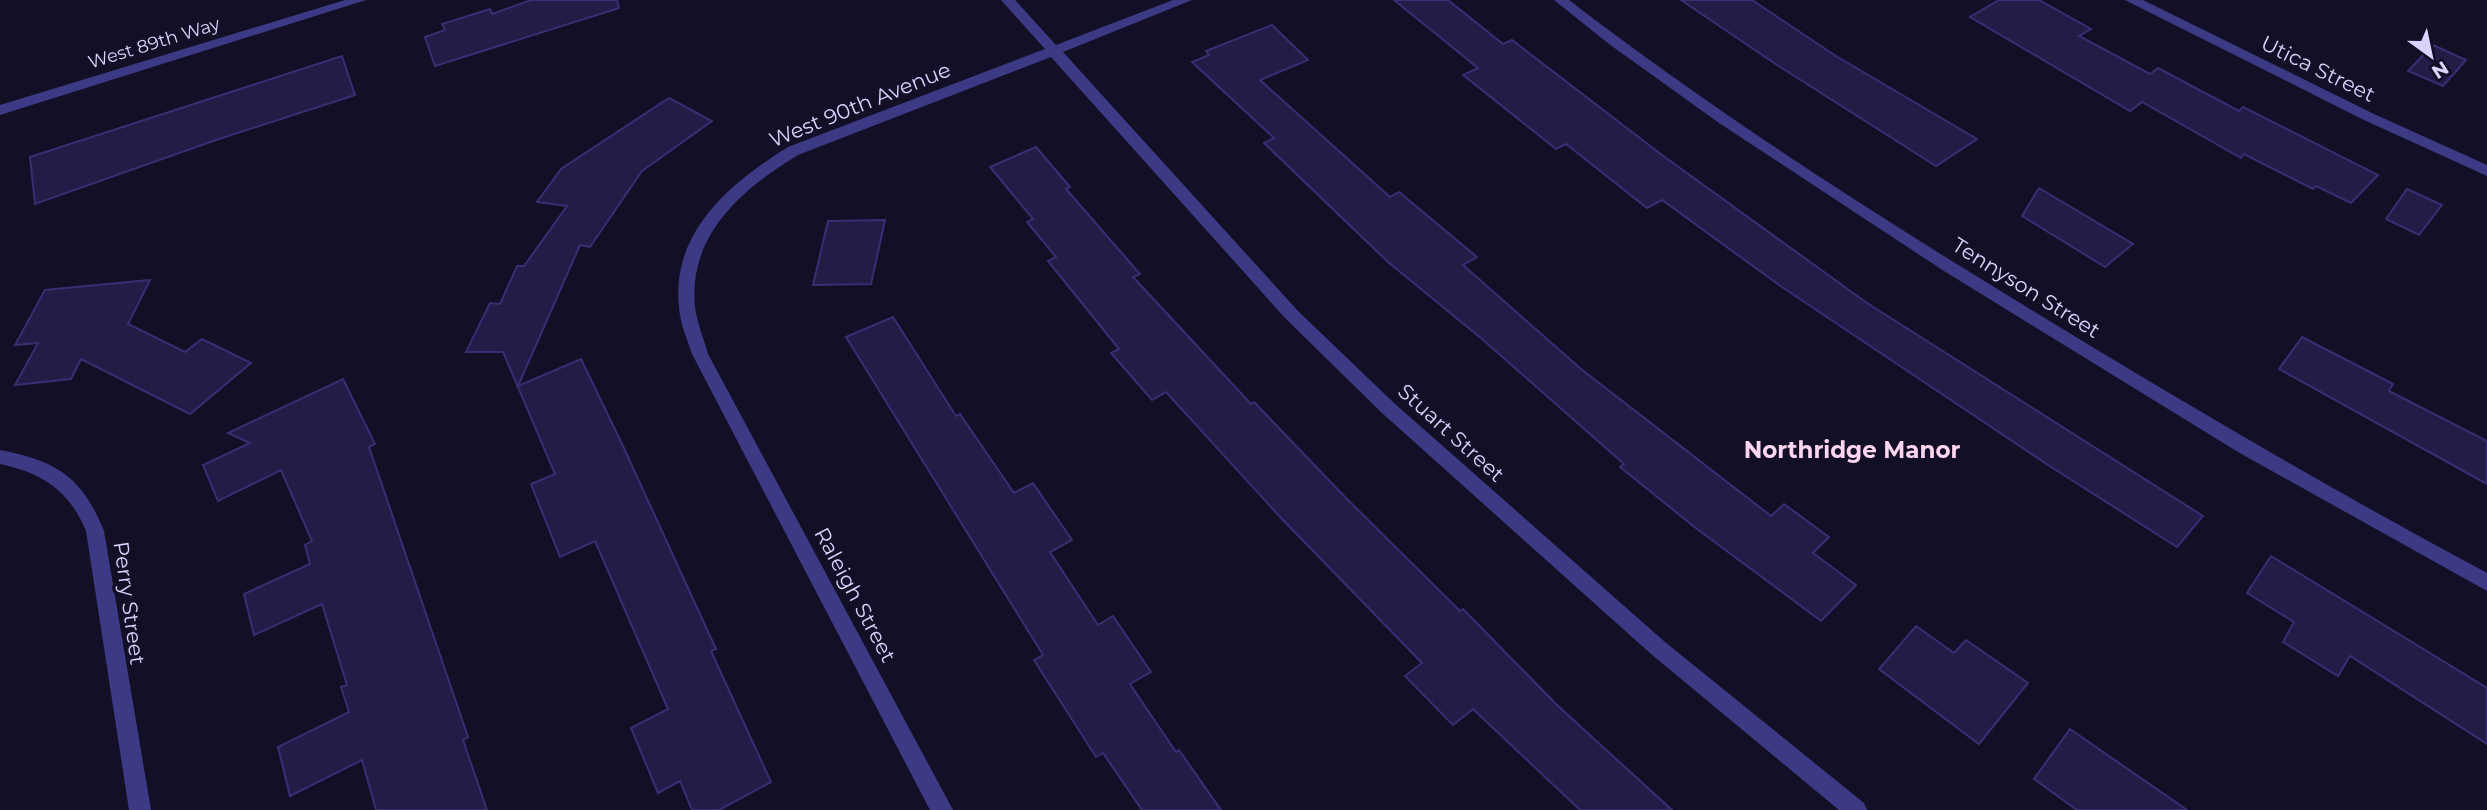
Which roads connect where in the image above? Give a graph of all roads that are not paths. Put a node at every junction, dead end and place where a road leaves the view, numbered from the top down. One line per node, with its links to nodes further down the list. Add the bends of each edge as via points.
1 (359, 0): 7 (street, West 89th Way)
2 (1008, 0): 6 (street, Stuart Street)
3 (1185, 0): 6 (street, West 90th Avenue)
4 (1561, 0): 11 (street, Tennyson Street, via 1863,214 2206,426)
5 (2132, 0): 8 (street, Utica Street)
6 (1054, 50): 9 (street, West 90th Avenue, via 793,151 733,191 709,222 687,273 686,306 700,354); 14 (street, Stuart Street, via 1292,315 1388,408 1658,648)
7 (0, 110)
8 (2487, 171)
9 (726, 401): 13 (street, Raleigh Street)
10 (0, 457): 12 (street, Perry Street, via 27,461 52,472 76,490 88,509)
11 (2487, 583)
12 (140, 810)
13 (942, 810)
14 (1856, 810)

